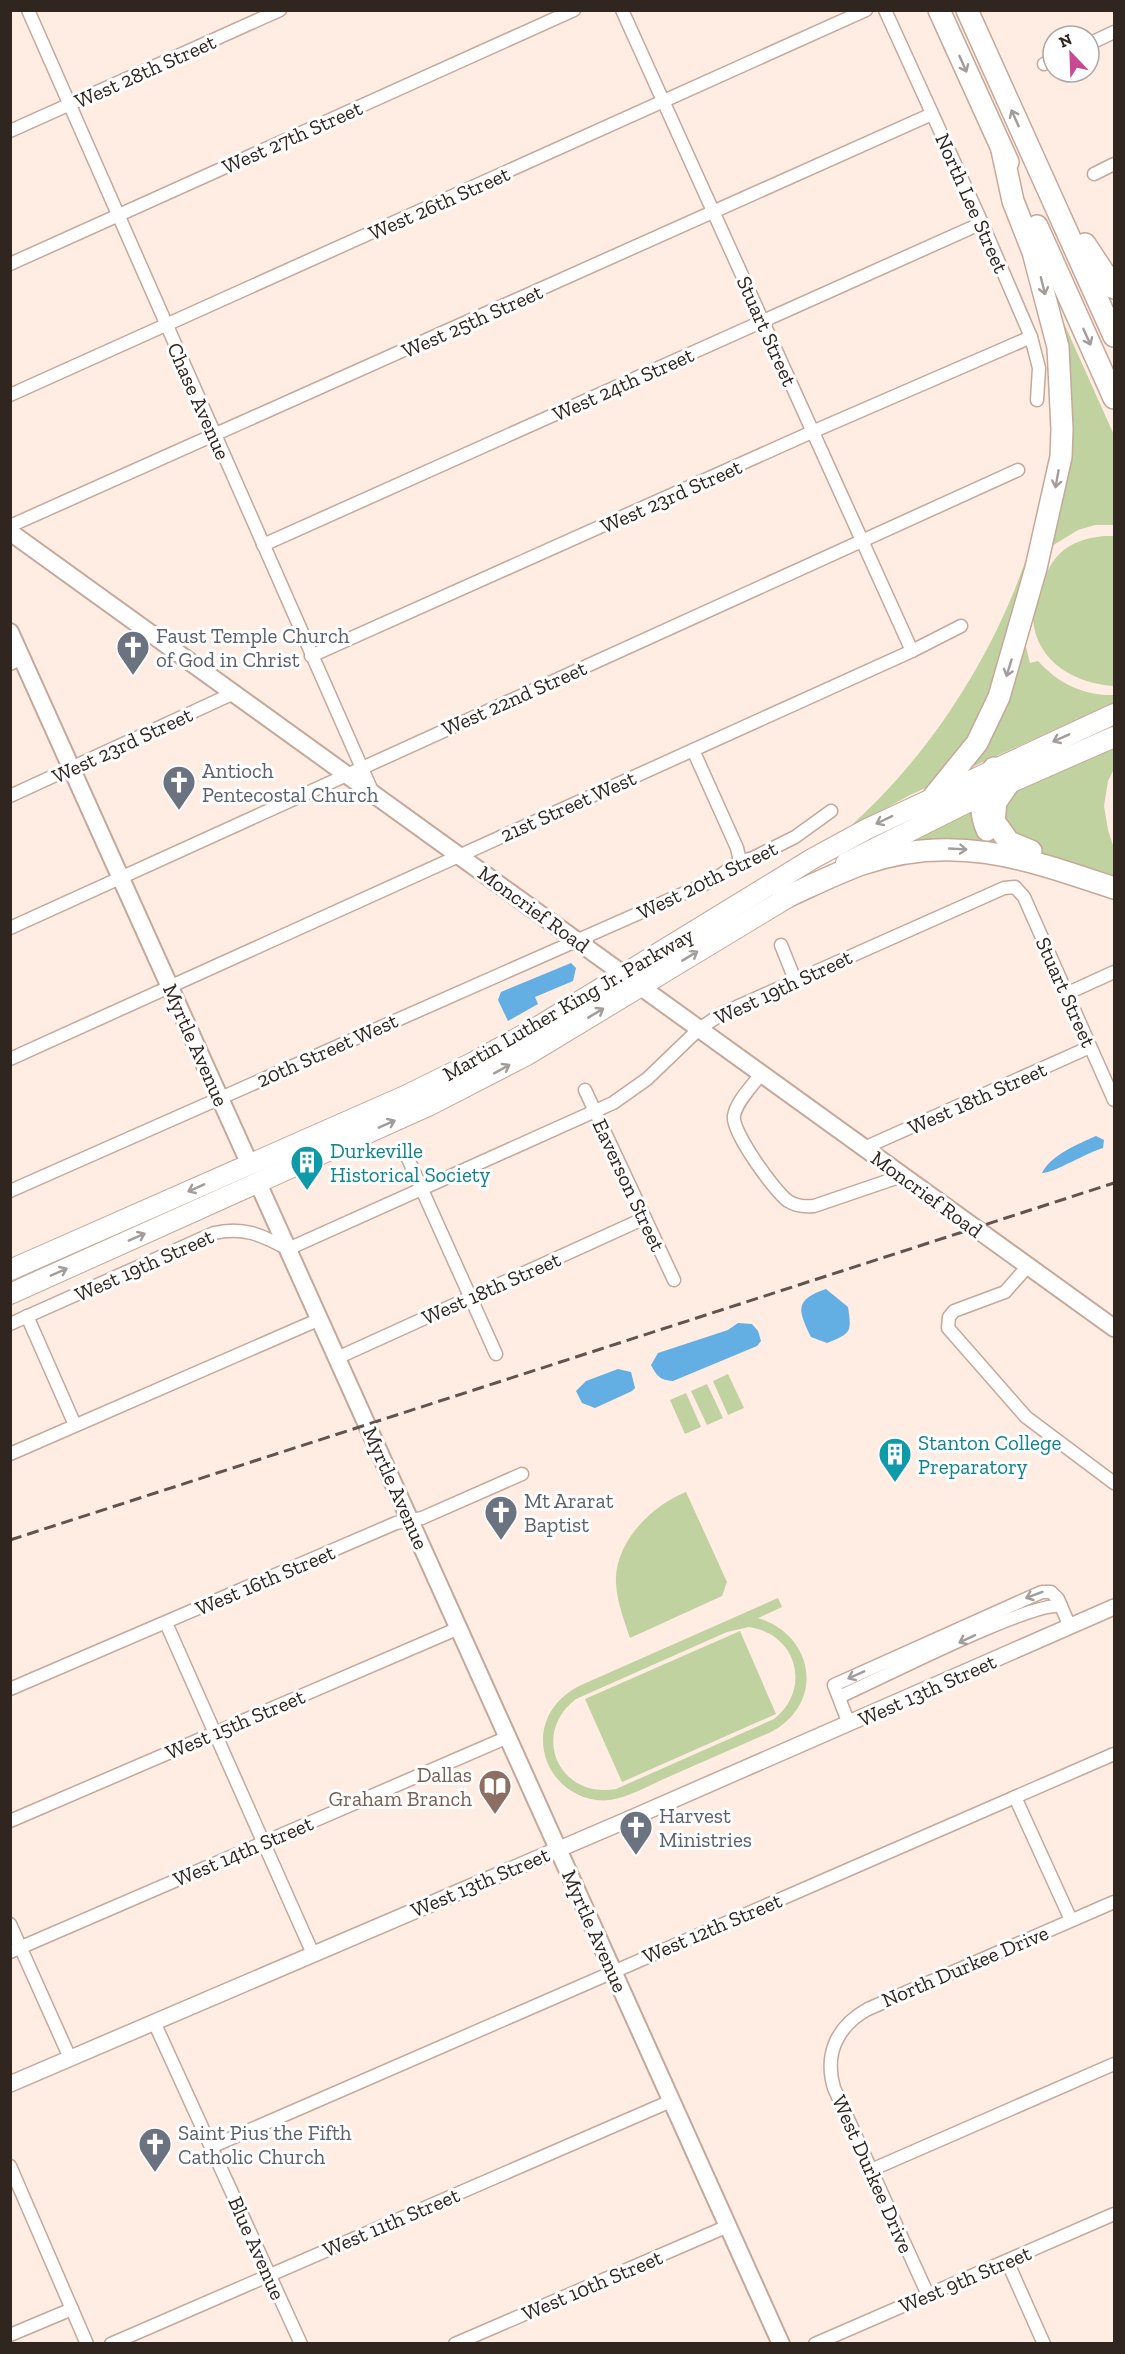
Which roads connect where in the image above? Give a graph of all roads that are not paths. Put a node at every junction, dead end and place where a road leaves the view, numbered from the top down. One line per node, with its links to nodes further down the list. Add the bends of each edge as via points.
1 (28, 10): 10 (street, Chase Avenue)
2 (280, 10): 10 (street, West 28th Street)
3 (573, 10): 18 (street, West 27th Street)
4 (622, 10): 9 (street, Stuart Street)
5 (866, 10): 9 (street, West 26th Street)
6 (885, 10): 11 (street, North Lee Street)
7 (939, 10): 13 (highway, one-way to 13)
8 (967, 10): 15 (highway, one-way to 8)
9 (664, 102): 17 (street, Stuart Street); 23 (street, West 26th Street)
10 (69, 105): 12 (street, West 28th Street); 18 (street, Chase Avenue)
11 (932, 114): 17 (street, West 25th Street); 19 (street, North Lee Street)
12 (10, 131)
13 (1002, 150): 27 (highway, one-way to 27); 50 (highway, one-way to 50, via 1013,201 1033,252 1058,347 1061,457 1036,568 999,697 977,743)
14 (1114, 164): 16 (street)
15 (1039, 171): 21 (highway, via 1062,195 1085,243); 24 (highway)
16 (1094, 174)
17 (713, 213): 22 (street, Stuart Street); 30 (street, West 25th Street)
18 (118, 215): 20 (street, West 27th Street); 23 (street, Chase Avenue)
19 (982, 223): 22 (street, West 24th Street); 25 (street, North Lee Street)
20 (10, 264)
21 (1114, 288)
22 (762, 321): 29 (street, Stuart Street); 35 (street, West 24th Street)
23 (166, 326): 26 (street, West 26th Street); 30 (street, Chase Avenue)
24 (1114, 336)
25 (1031, 337): 28 (street, North Lee Street, via 1039,368); 29 (street, West 23rd Street)
26 (10, 395)
27 (1114, 398)
28 (1036, 400)
29 (812, 432): 34 (street, Stuart Street); 39 (street, West 23rd Street)
30 (214, 436): 32 (street, West 25th Street); 35 (street, Chase Avenue)
31 (1018, 470): 34 (street, West 22nd Street)
32 (10, 526)
33 (10, 532): 41 (main road, Moncrief Road)
34 (862, 541): 38 (street, Stuart Street); 46 (street, West 22nd Street)
35 (263, 545): 39 (street, Chase Avenue)
36 (962, 626): 38 (street, 21st Street West)
37 (10, 632): 40 (main road, Myrtle Avenue)
38 (912, 651): 44 (street, 21st Street West)
39 (311, 656): 46 (street, Chase Avenue)
40 (16, 661): 45 (main road, Myrtle Avenue)
41 (234, 693): 45 (street, West 23rd Street); 46 (main road, Moncrief Road)
42 (1114, 714): 47 (highway, Martin Luther King Jr. Parkway, one-way to 47)
43 (1114, 737): 47 (highway, Martin Luther King Jr. Parkway)
44 (693, 750): 53 (street, 21st Street West); 54 (street)
45 (71, 768): 49 (street, West 23rd Street); 55 (main road, Myrtle Avenue)
46 (353, 771): 53 (main road, Moncrief Road, via 372,791); 55 (street, West 22nd Street)
47 (1001, 775): 48 (highway); 50 (highway, Martin Luther King Jr. Parkway); 56 (highway, via 994,821 1009,842)
48 (981, 795): 52 (highway, via 985,827); 59 (highway, Martin Luther King Jr. Parkway)
49 (10, 796)
50 (934, 796): 64 (highway, Martin Luther King Jr. Parkway, one-way to 64, via 812,859)
51 (831, 811): 54 (street, West 20th Street, via 795,837)
52 (1002, 854): 58 (highway); 59 (highway, one-way to 52, via 863,864 911,851 957,849)
53 (461, 856): 61 (main road, Moncrief Road); 67 (street, 21st Street West)
54 (740, 861): 61 (street, West 20th Street, via 714,880)
55 (121, 877): 60 (street, West 22nd Street); 67 (main road, Myrtle Avenue)
56 (1114, 878)
57 (1015, 887): 65 (street, West 19th Street, via 998,890); 68 (street, Stuart Street, via 1024,897)
58 (1114, 888)
59 (782, 899): 66 (highway, Martin Luther King Jr. Parkway, one-way to 59)
60 (10, 928)
61 (578, 941): 64 (main road, Moncrief Road); 74 (street, 20th Street West)
62 (781, 945): 65 (street)
63 (1114, 972): 68 (street)
64 (623, 975): 66 (main road, Moncrief Road); 79 (highway, Martin Luther King Jr. Parkway, via 474,1062)
65 (795, 980): 69 (street, West 19th Street, via 723,1013)
66 (640, 987): 69 (main road, Moncrief Road); 81 (highway, Martin Luther King Jr. Parkway, one-way to 66, via 496,1072)
67 (171, 988): 71 (street, 21st Street West); 74 (main road, Myrtle Avenue)
68 (1068, 993): 70 (street, Stuart Street)
69 (699, 1029): 72 (main road, Moncrief Road); 76 (street, West 19th Street, via 647,1079)
70 (1090, 1047): 75 (street, Stuart Street); 77 (street, West 18th Street)
71 (10, 1059)
72 (761, 1074): 77 (main road, Moncrief Road); 80 (street, via 736,1109 733,1122 746,1146 788,1201 814,1206)
73 (585, 1090): 76 (street, Eaverson Street)
74 (220, 1097): 79 (main road, Myrtle Avenue); 83 (street, 20th Street West)
75 (1114, 1100)
76 (595, 1112): 82 (street, West 19th Street); 84 (street, Eaverson Street)
77 (864, 1148): 80 (main road, Moncrief Road)
78 (405, 1152): 82 (street)
79 (250, 1165): 81 (street, Myrtle Avenue); 87 (highway, Martin Luther King Jr. Parkway, one-way to 87)
80 (902, 1176): 86 (main road, Moncrief Road)
81 (258, 1183): 85 (main road, Myrtle Avenue); 89 (highway, Martin Luther King Jr. Parkway, one-way to 81)
82 (422, 1190): 85 (street, West 19th Street); 90 (street)
83 (10, 1191)
84 (645, 1218): 88 (street, Eaverson Street); 90 (street, West 18th Street)
85 (288, 1249): 91 (street, West 19th Street, via 254,1232 214,1233); 92 (main road, Myrtle Avenue)
86 (1028, 1266): 94 (main road, Moncrief Road); 100 (street, via 1005,1292 954,1311 948,1328 1026,1417)
87 (10, 1270)
88 (674, 1280)
89 (10, 1294)
90 (470, 1298): 95 (street); 96 (street, West 18th Street)
91 (27, 1316): 93 (street, West 19th Street); 97 (street)
92 (320, 1319): 96 (main road, Myrtle Avenue); 97 (street)
93 (10, 1324)
94 (1114, 1328)
95 (496, 1354)
96 (337, 1358): 101 (main road, Myrtle Avenue)
97 (75, 1425): 98 (street)
98 (10, 1454)
99 (522, 1474): 101 (street, West 16th Street)
100 (1114, 1483)
101 (411, 1521): 103 (street, West 16th Street, via 396,1523); 105 (main road, Myrtle Avenue)
102 (1114, 1607): 104 (street, West 13th Street)
103 (166, 1623): 106 (street, West 16th Street); 108 (street)
104 (1070, 1627): 107 (street, West 13th Street); 107 (street, one-way to 107, via 1052,1592 1028,1598 834,1685)
105 (459, 1628): 108 (street, West 15th Street); 109 (main road, Myrtle Avenue)
106 (10, 1689)
107 (849, 1724): 114 (street, West 13th Street)
108 (215, 1733): 112 (street, West 15th Street); 113 (street)
109 (508, 1737): 113 (street, West 14th Street); 114 (main road, Myrtle Avenue)
110 (1114, 1754): 111 (street, West 12th Street)
111 (1015, 1797): 116 (street); 120 (street, West 12th Street)
112 (10, 1821)
113 (265, 1842): 118 (street, West 14th Street); 119 (street)
114 (558, 1849): 119 (street, West 13th Street); 120 (main road, Myrtle Avenue)
115 (1114, 1902): 116 (street, North Durkee Drive)
116 (1071, 1920): 122 (street, North Durkee Drive, via 868,2009 845,2025)
117 (10, 1924): 118 (street)
118 (16, 1950): 123 (street)
119 (313, 1954): 121 (street, West 13th Street)
120 (614, 1972): 126 (main road, Myrtle Avenue); 127 (street, West 12th Street)
121 (154, 2022): 123 (street, West 13th Street); 127 (street, Blue Avenue)
122 (832, 2050): 129 (street, West Durkee Drive, via 834,2088)
123 (70, 2058): 125 (street, West 13th Street)
124 (1114, 2064): 129 (street)
125 (10, 2084)
126 (671, 2101): 131 (main road, Myrtle Avenue); 133 (street, West 11th Street)
127 (211, 2147): 133 (street, Blue Avenue)
128 (10, 2166): 135 (street)
129 (871, 2170): 134 (street, West Durkee Drive)
130 (1114, 2214): 132 (street, West 9th Street)
131 (728, 2226): 140 (street, West 10th Street); 141 (main road, Myrtle Avenue)
132 (1007, 2261): 134 (street, West 9th Street); 143 (street)
133 (270, 2275): 138 (street, West 11th Street); 139 (street, Blue Avenue)
134 (928, 2295): 142 (street, West 9th Street)
135 (72, 2308): 136 (street); 137 (street)
136 (10, 2335)
137 (87, 2343)
138 (111, 2343)
139 (301, 2343)
140 (456, 2343)
141 (781, 2343)
142 (816, 2343)
143 (1044, 2343)

